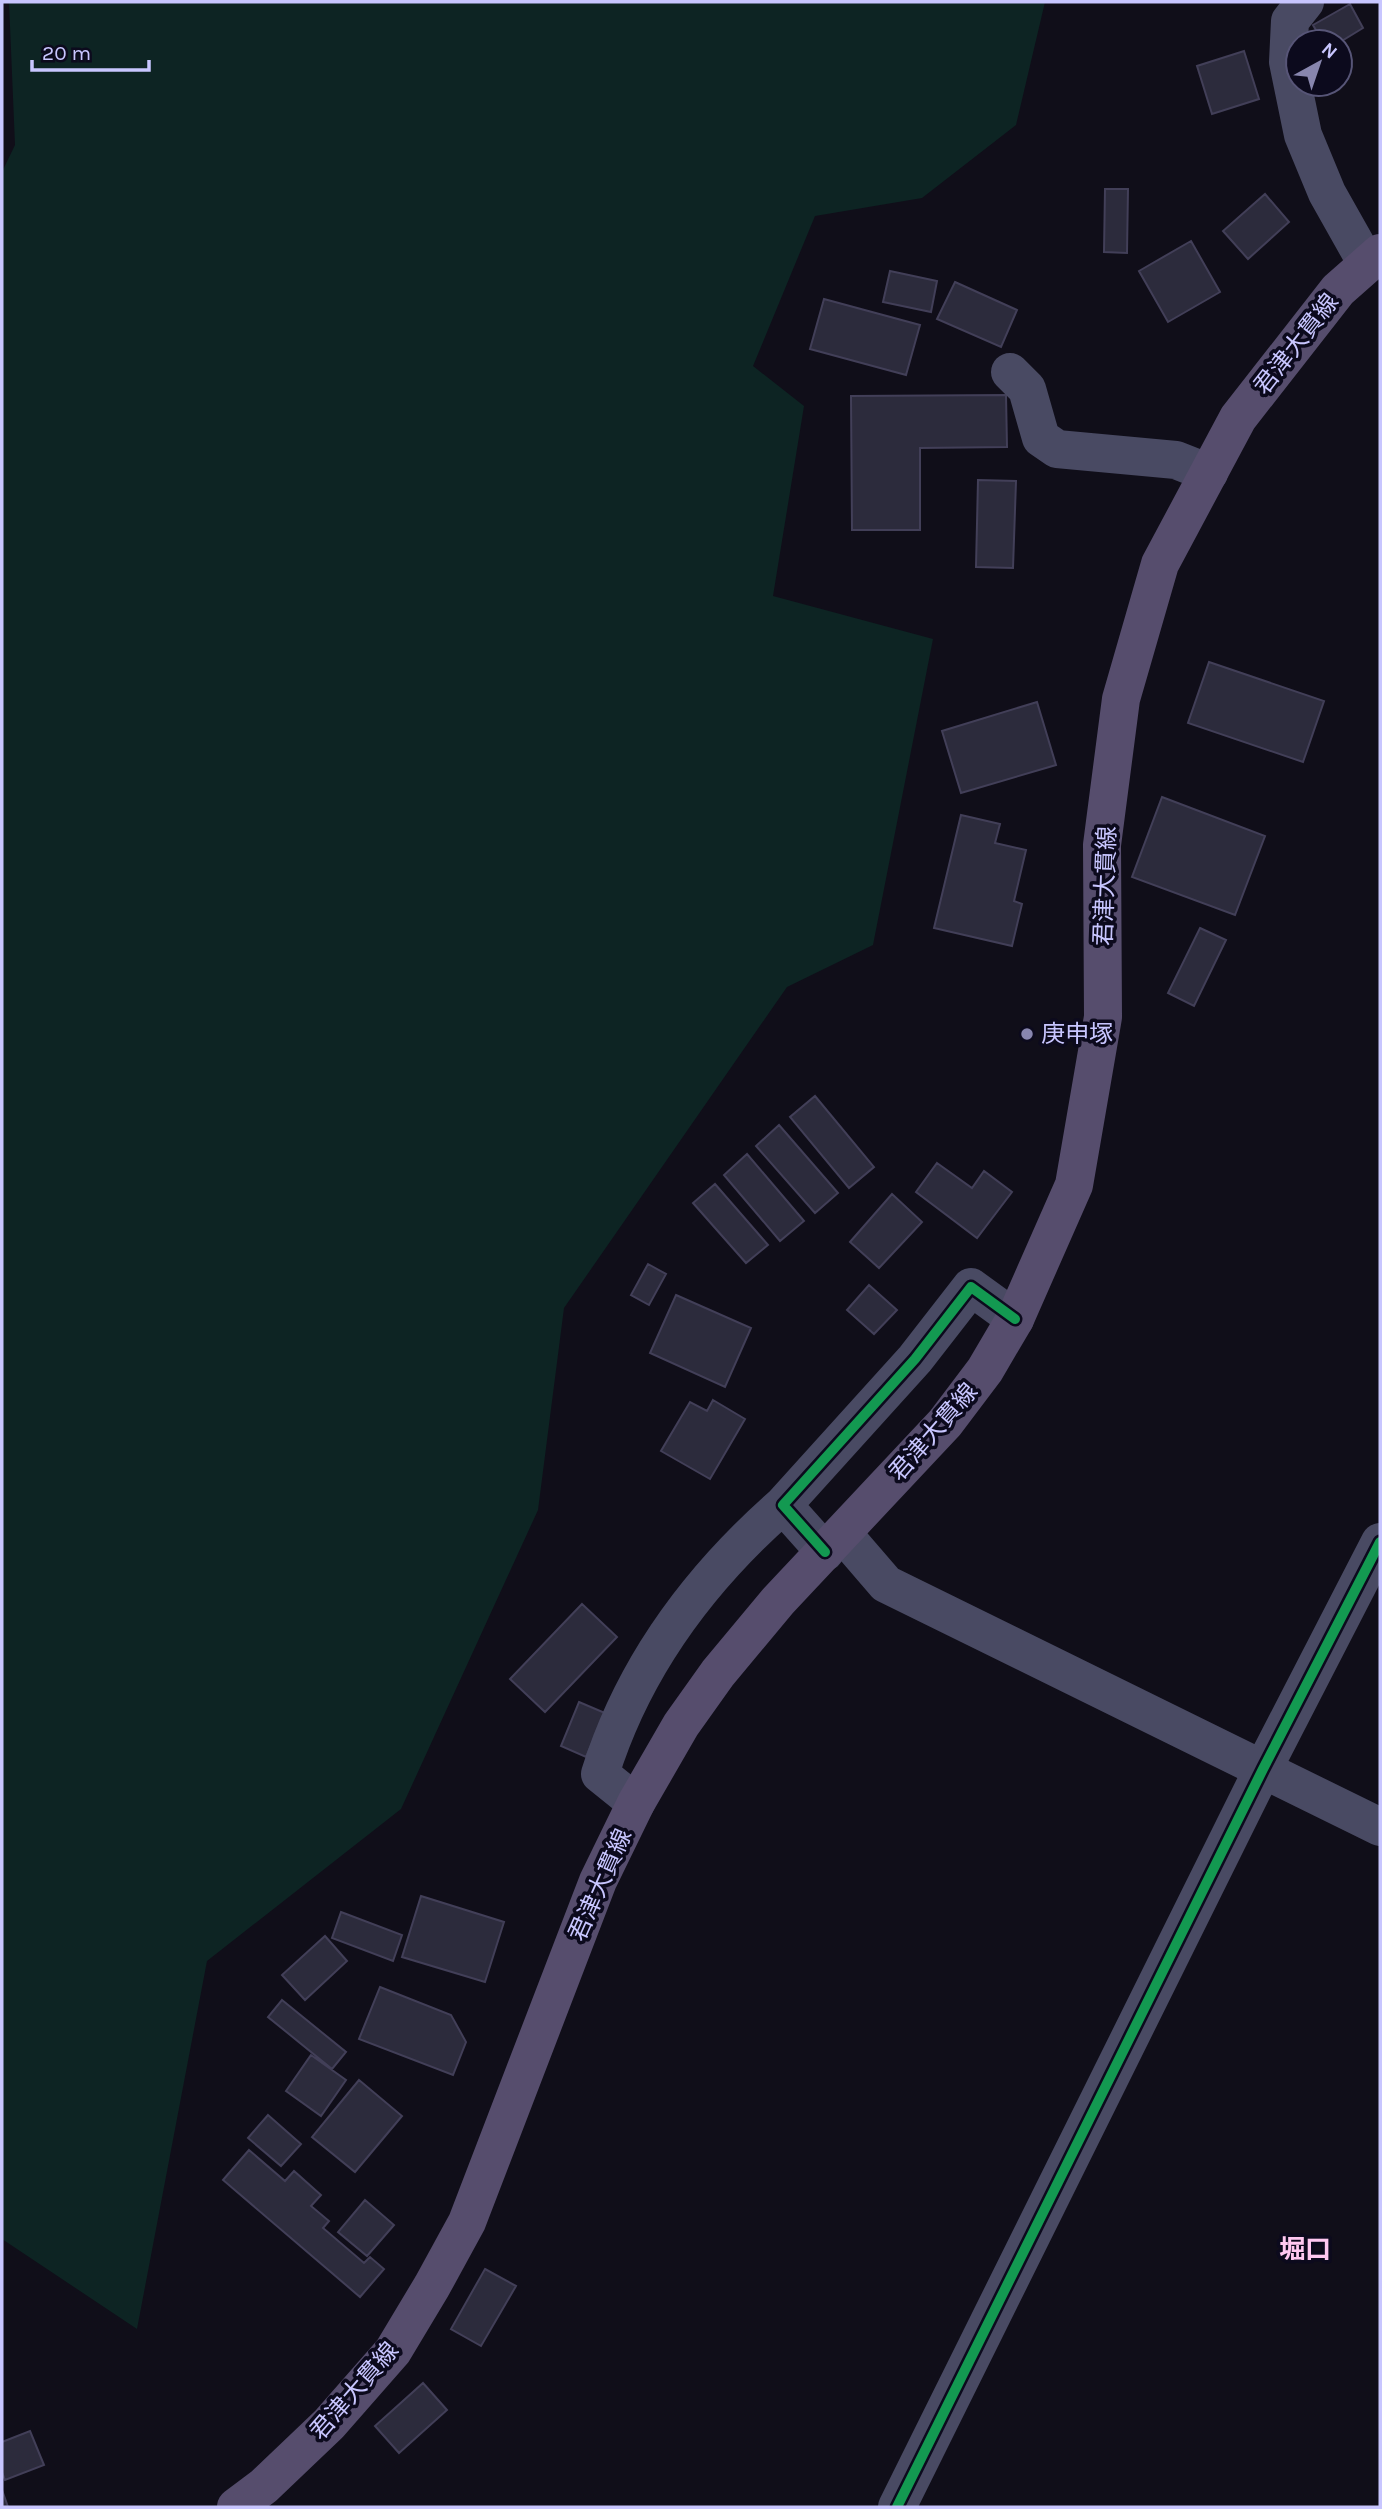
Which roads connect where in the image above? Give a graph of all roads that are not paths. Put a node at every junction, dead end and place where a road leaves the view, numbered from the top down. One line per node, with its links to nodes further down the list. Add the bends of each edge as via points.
1 (1305, 2): 2 (street, via 1290,21 1288,62 1303,135 1327,193)
2 (1374, 258): 4 (main road, 君津大貫線, via 1338,290 1238,418)
3 (1010, 372): 4 (street, via 1027,389 1041,438 1057,449 1176,460)
4 (1209, 473): 5 (main road, 君津大貫線, via 1160,564 1121,699 1102,845 1103,1017 1077,1172)
5 (1015, 1319): 6 (street, via 971,1287 915,1359); 8 (main road, 君津大貫線, via 985,1370 945,1423)
6 (783, 1506): 8 (street); 10 (street, via 707,1582 658,1646 626,1705 600,1774)
7 (1380, 1542): 9 (street)
8 (834, 1543): 9 (street, via 886,1584); 10 (main road, 君津大貫線, via 718,1673)
9 (1263, 1769): 11 (street); 13 (street)
10 (636, 1803): 12 (main road, 君津大貫線, via 598,1881 467,2222 432,2286 393,2351 329,2424)
11 (1380, 1827)
12 (236, 2507)
13 (897, 2507)

